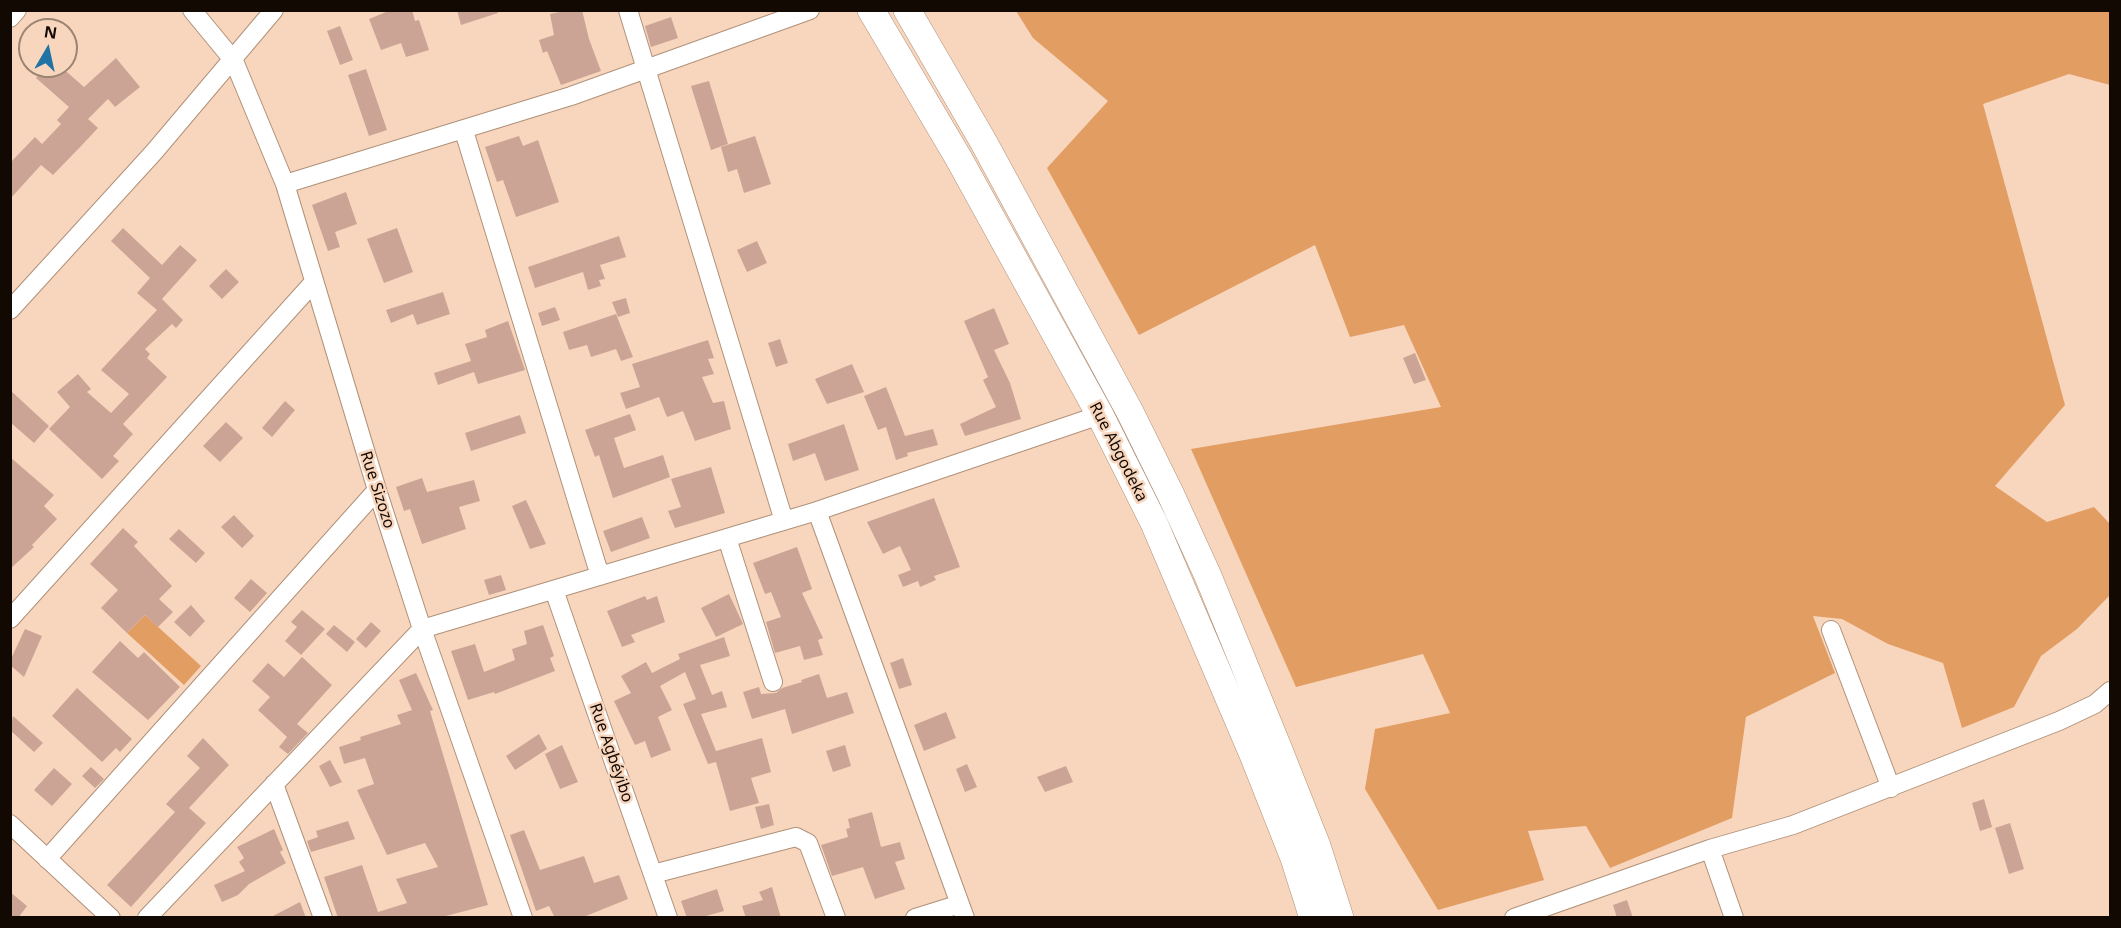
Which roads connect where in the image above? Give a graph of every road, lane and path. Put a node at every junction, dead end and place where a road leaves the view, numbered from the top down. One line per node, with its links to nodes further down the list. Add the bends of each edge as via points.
1 (17, 10): 8 (street)
2 (192, 10): 9 (street, Rue Sizozo)
3 (274, 10): 9 (street)
4 (628, 10): 10 (street)
5 (810, 10): 10 (street)
6 (871, 10): 15 (main road, Rue Abgodeka, via 959,159)
7 (907, 10): 43 (main road, Rue Abgodeka, via 989,151 1171,495 1279,750)
8 (10, 18)
9 (234, 61): 12 (street, Rue Sizozo); 14 (street)
10 (645, 70): 11 (street); 18 (street)
11 (464, 131): 12 (street); 20 (street)
12 (285, 184): 13 (street, Rue Sizozo)
13 (313, 283): 16 (street, Rue Sizozo); 22 (street)
14 (10, 310)
15 (1100, 415): 17 (street); 42 (main road, Rue Abgodeka, via 1211,653 1294,858)
16 (377, 490): 23 (street, Rue Sizozo); 31 (street)
17 (817, 511): 18 (street); 33 (street)
18 (784, 521): 19 (street)
19 (727, 538): 20 (street); 25 (street)
20 (600, 576): 21 (street)
21 (554, 590): 23 (street); 32 (street, Rue Agbéyibo)
22 (10, 619)
23 (422, 629): 27 (street); 38 (street, Rue Sizozo)
24 (1831, 630): 28 (street)
25 (772, 682)
26 (2110, 691): 28 (street, via 2059,722)
27 (274, 784): 36 (street); 37 (street)
28 (1891, 788): 30 (street, via 1793,825)
29 (10, 824): 31 (street)
30 (1710, 849): 34 (street); 45 (street)
31 (48, 859): 35 (street)
32 (653, 874): 39 (street, Rue Agbéyibo); 40 (street, via 796,837 808,843)
33 (962, 911): 41 (street)
34 (1533, 914): 44 (street)
35 (111, 918)
36 (147, 918)
37 (323, 918)
38 (523, 918)
39 (668, 918)
40 (836, 918)
41 (915, 918)
42 (1313, 918)
43 (1340, 918)
44 (1514, 918)
45 (1734, 918)

